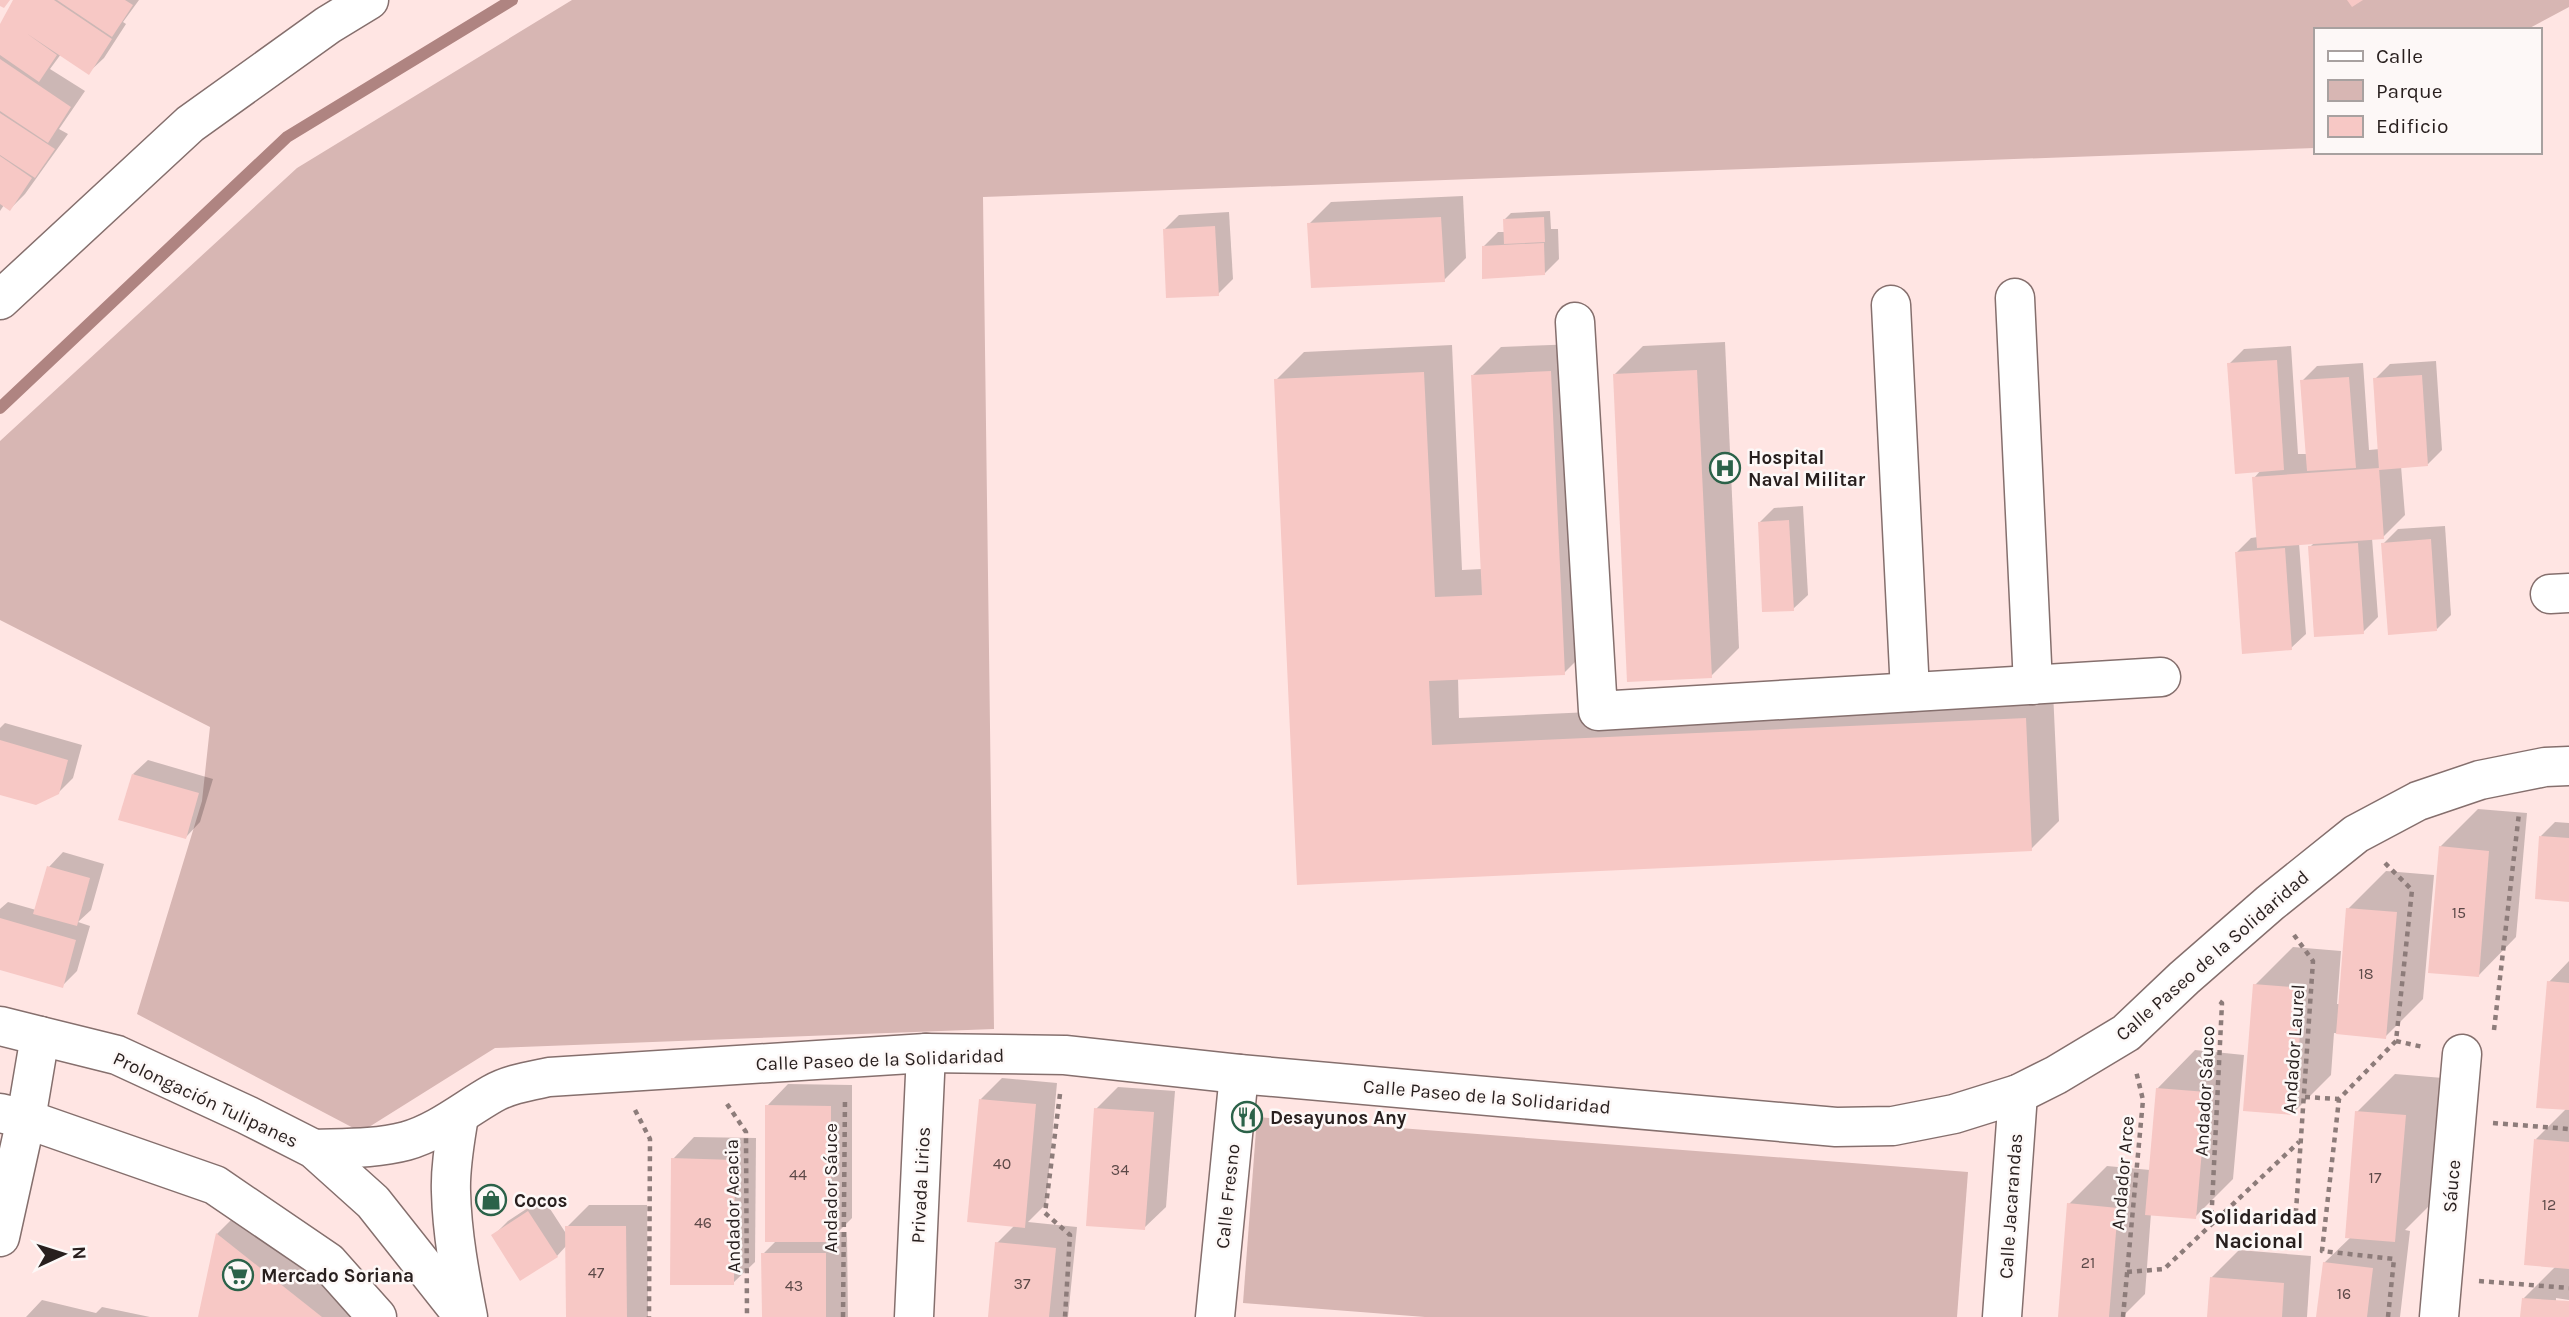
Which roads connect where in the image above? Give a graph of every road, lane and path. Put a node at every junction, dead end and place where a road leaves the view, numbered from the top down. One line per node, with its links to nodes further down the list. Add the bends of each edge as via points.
1 (369, 0): 3 (street, via 190,124)
2 (2015, 298): 7 (street)
3 (0, 300)
4 (1891, 305): 8 (street)
5 (1575, 322): 8 (street, via 1598,711)
6 (2161, 677): 7 (street)
7 (2033, 685): 8 (street)
8 (1910, 692)
9 (2569, 766): 10 (street, Calle Paseo de la Solidaridad, via 2480,779 2418,801)
10 (2356, 834): 11 (street, Calle Paseo de la Solidaridad); 25 (path, via 2412,890 2396,1041)
11 (2270, 903): 12 (street, Calle Paseo de la Solidaridad); 24 (path, Andador Laurel, via 2313,961)
12 (2184, 978): 14 (street, Calle Paseo de la Solidaridad); 34 (path, Andador Sáuco, via 2222,1003)
13 (0, 1026): 15 (street, Prolongación Tulipanes)
14 (2126, 1033): 23 (street, Calle Paseo de la Solidaridad); 36 (path, Andador Arce, via 2143,1100)
15 (40, 1036): 26 (street); 31 (street, Prolongación Tulipanes, via 117,1055)
16 (926, 1053): 17 (street, Calle Paseo de la Solidaridad); 19 (street, Calle Paseo de la Solidaridad); 44 (street, Privada Lirios)
17 (1065, 1055): 22 (street, Calle Paseo de la Solidaridad); 45 (path, via 1045,1213 1070,1235)
18 (2462, 1055): 28 (street, Sáuce)
19 (845, 1058): 20 (street, Calle Paseo de la Solidaridad); 43 (path, Andador Sáuce)
20 (701, 1066): 21 (street, Calle Paseo de la Solidaridad); 42 (path, Andador Acacia, via 747,1132)
21 (616, 1072): 27 (street, Calle Paseo de la Solidaridad, via 521,1083 493,1093); 41 (path, via 650,1139)
22 (1239, 1074): 23 (street, Calle Paseo de la Solidaridad, via 1836,1127 1893,1126 1954,1114); 46 (street, Calle Fresno)
23 (2018, 1094): 47 (street, Calle Jacarandas)
24 (2305, 1097): 25 (path); 30 (path, Andador Laurel)
25 (2339, 1099): 49 (path, via 2322,1251 2394,1259)
26 (13, 1116): 32 (street); 39 (street, via 215,1185 328,1262)
27 (459, 1116): 31 (street, Calle Paseo de la Solidaridad, via 408,1140); 40 (street, Prolongación Tulipanes, via 451,1192)
28 (2456, 1120): 29 (path); 37 (street, Sáuce)
29 (2569, 1129)
30 (2300, 1142): 33 (path, Andador Laurel); 34 (path)
31 (314, 1149): 40 (street, Prolongación Tulipanes, via 373,1202)
32 (4, 1194): 35 (street)
33 (2296, 1211)
34 (2211, 1225): 36 (path, via 2164,1269)
35 (0, 1237)
36 (2127, 1273): 48 (path, Andador Arce)
37 (2442, 1278): 38 (path); 50 (street, Sáuce)
38 (2569, 1288)
39 (377, 1317)
40 (466, 1317)
41 (649, 1317)
42 (747, 1317)
43 (843, 1317)
44 (914, 1317)
45 (1065, 1317)
46 (1215, 1317)
47 (2002, 1317)
48 (2123, 1317)
49 (2388, 1317)
50 (2439, 1317)

